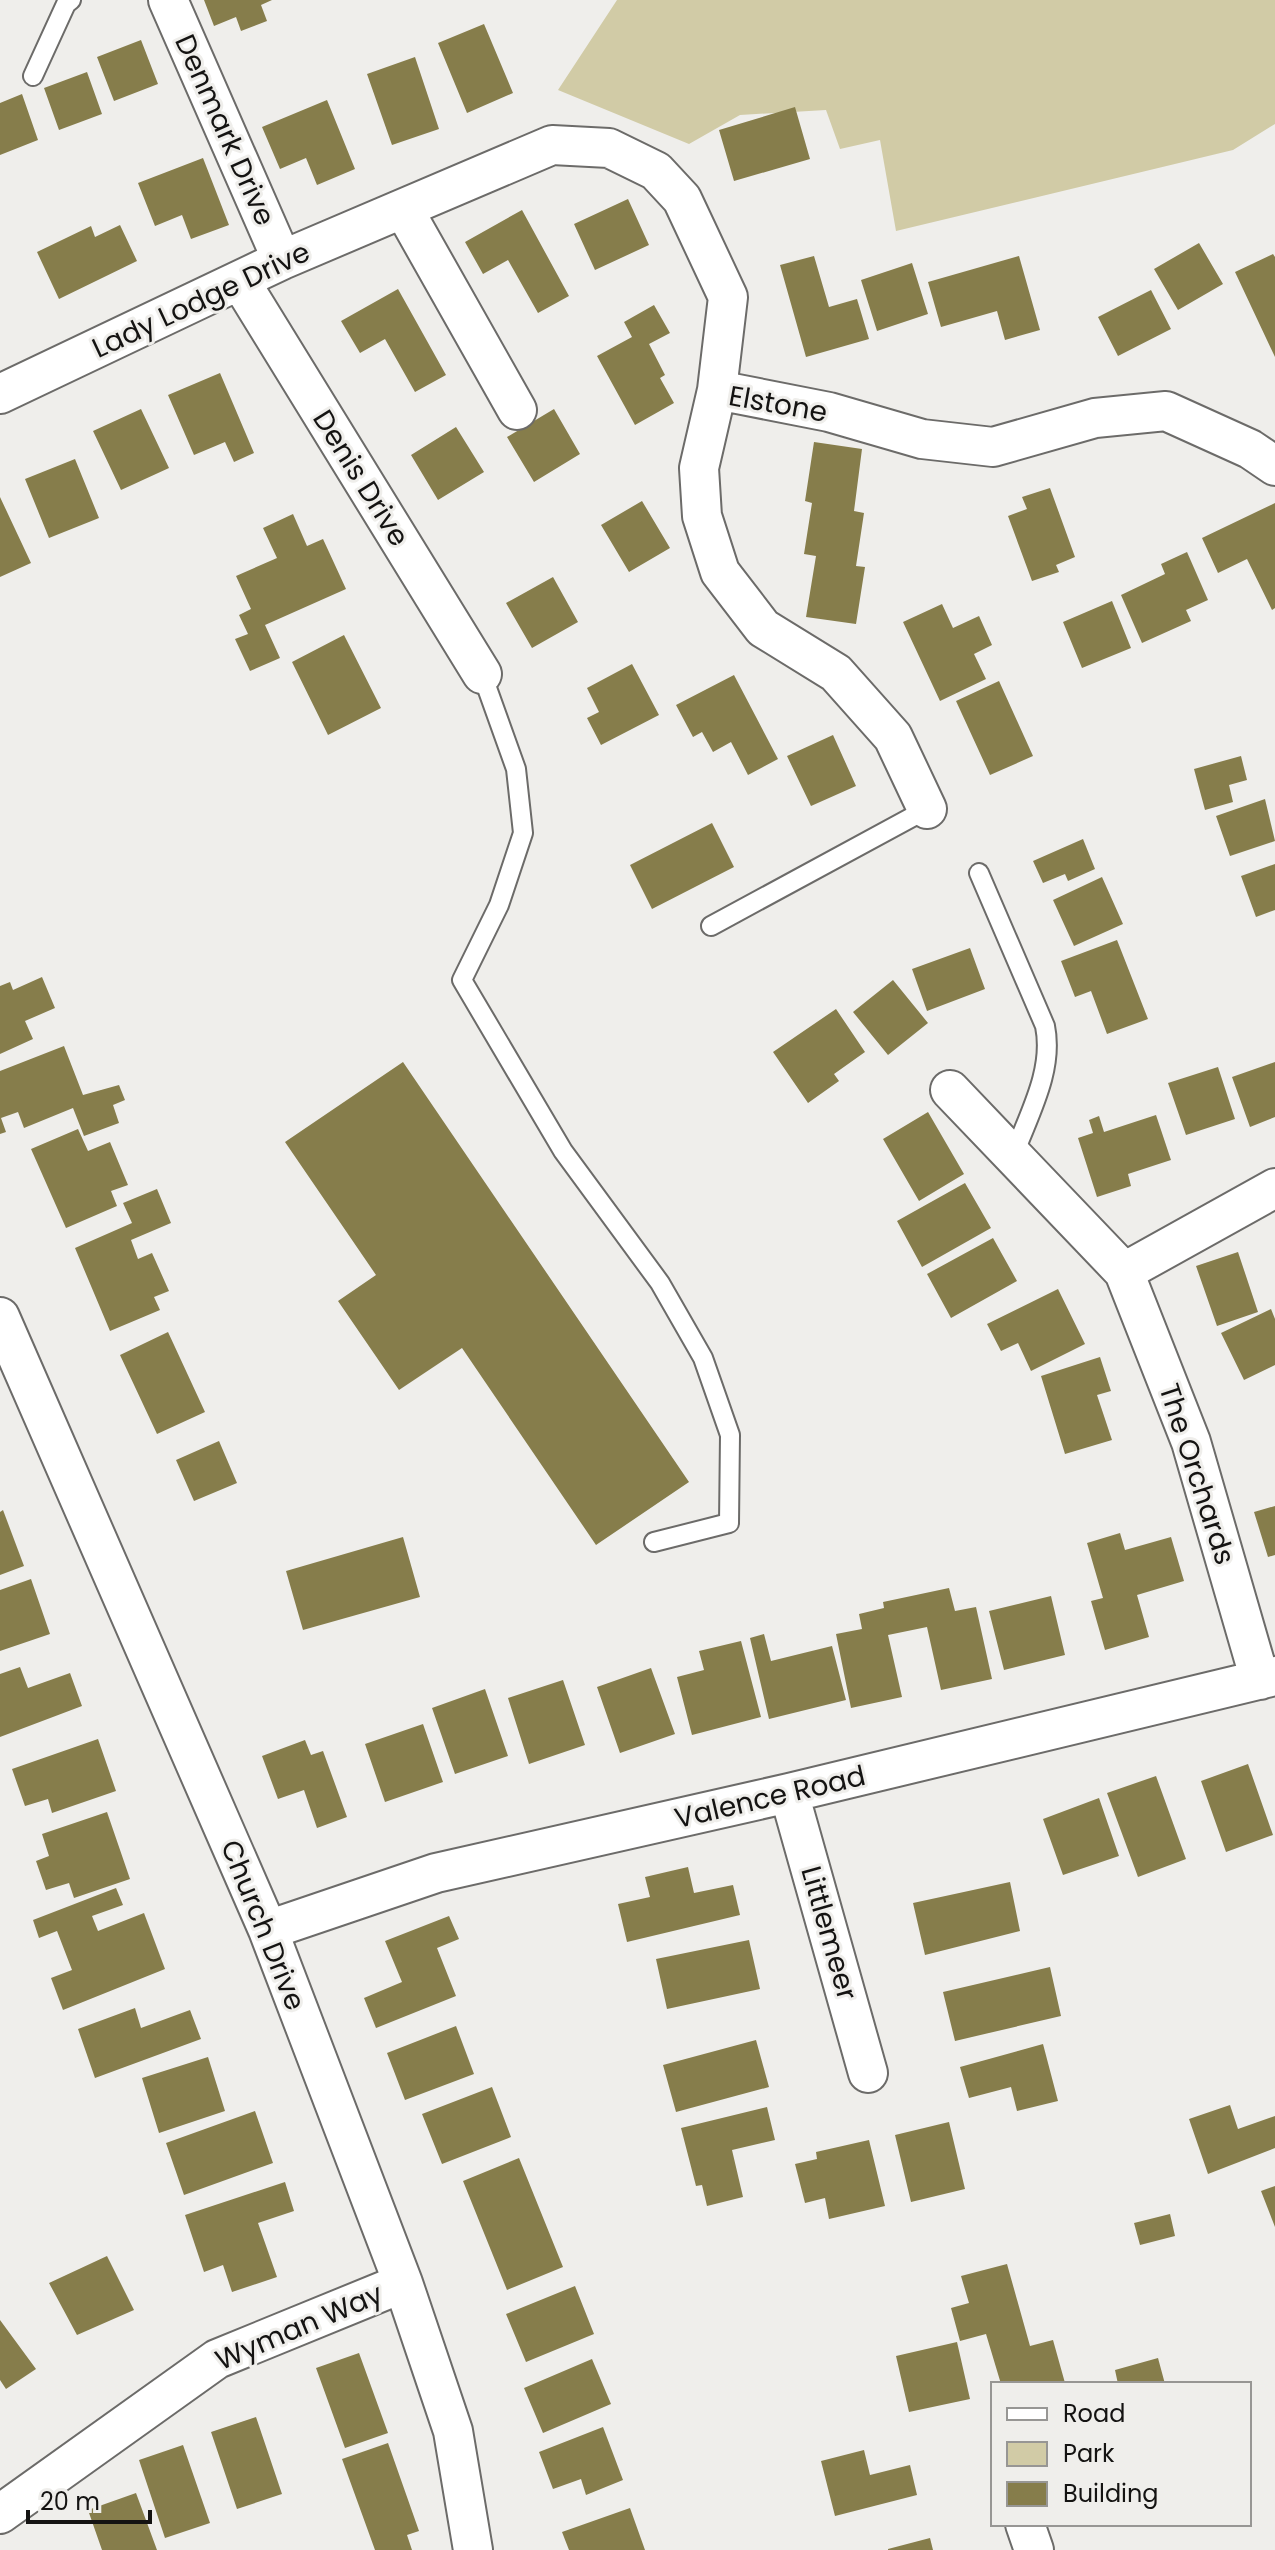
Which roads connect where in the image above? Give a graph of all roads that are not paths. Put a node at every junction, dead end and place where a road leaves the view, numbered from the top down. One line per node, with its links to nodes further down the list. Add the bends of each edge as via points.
1 (71, 0): 3 (lane)
2 (168, 0): 5 (street, Denmark Drive)
3 (33, 76)
4 (404, 210): 5 (street, Lady Lodge Drive); 7 (street, Lady Lodge Drive, via 552,145 609,148 656,171 682,199 728,297); 9 (street)
5 (282, 260): 6 (street, Lady Lodge Drive)
6 (240, 281): 8 (street, Lady Lodge Drive); 11 (street, Denis Drive)
7 (717, 390): 10 (street, Elstone, via 829,412 922,439 993,447 1095,418 1166,411); 12 (street, Elstone, via 699,468 702,516 720,572 763,628 836,673 893,737)
8 (0, 394)
9 (517, 410)
10 (1275, 466)
11 (482, 674): 20 (lane, via 516,769 523,833 499,905 462,980 563,1151 660,1283 703,1358 730,1435 729,1523)
12 (927, 809): 14 (lane)
13 (979, 873): 16 (lane, via 1049,1045)
14 (711, 926)
15 (950, 1090): 16 (street, The Orchards)
16 (1014, 1154): 18 (street, The Orchards)
17 (1275, 1188): 18 (street)
18 (1124, 1272): 21 (street, The Orchards, via 1191,1442)
19 (2, 1330): 23 (street, Church Drive)
20 (654, 1542)
21 (1267, 1678): 22 (street, Valence Road)
22 (789, 1793): 23 (street, Valence Road, via 436,1873); 24 (street, Littlemeer)
23 (268, 1930): 25 (street, Church Drive)
24 (868, 2073)
25 (403, 2283): 26 (street, Wyman Way, via 217,2359); 28 (street, Church Drive, via 453,2431)
26 (0, 2514)
27 (1026, 2526): 29 (street)
28 (473, 2550)
29 (1034, 2550)

